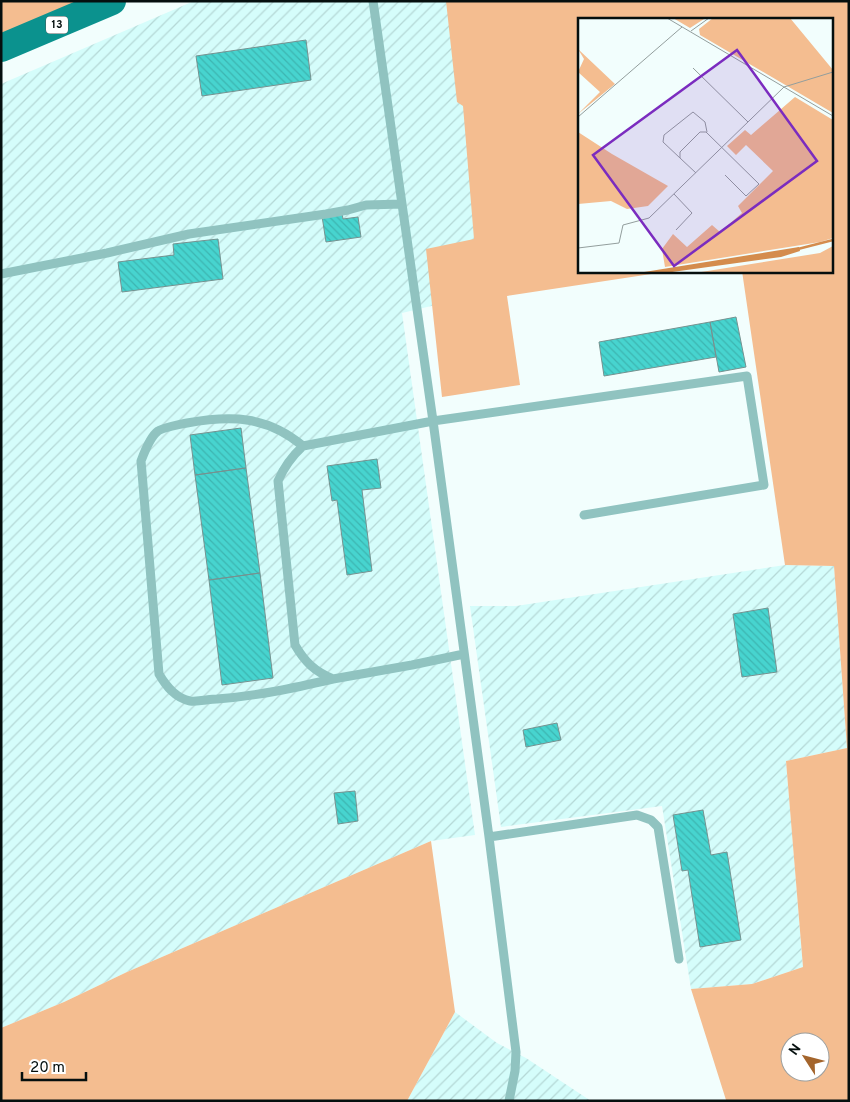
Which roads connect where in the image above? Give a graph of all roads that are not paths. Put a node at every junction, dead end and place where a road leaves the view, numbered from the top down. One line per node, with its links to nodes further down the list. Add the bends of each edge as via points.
1 (112, 1): 3 (main road, 13)
2 (373, 1): 4 (lane)
3 (1, 48)
4 (402, 204): 5 (lane, via 366,205 189,234); 6 (lane)
5 (1, 274)
6 (433, 421): 7 (lane); 8 (lane, via 747,376 764,485); 9 (lane)
7 (303, 446): 10 (lane, via 287,463 278,481 295,645 313,668); 10 (lane, via 276,428 260,422 222,419 203,420 158,431 144,451 141,461 159,674 173,693 191,701 268,693)
8 (584, 515)
9 (464, 654): 10 (lane); 11 (lane)
10 (333, 679)
11 (489, 837): 12 (lane, via 637,815 651,820 658,827); 13 (lane, via 516,1052 516,1071)
12 (679, 959)
13 (509, 1101)

